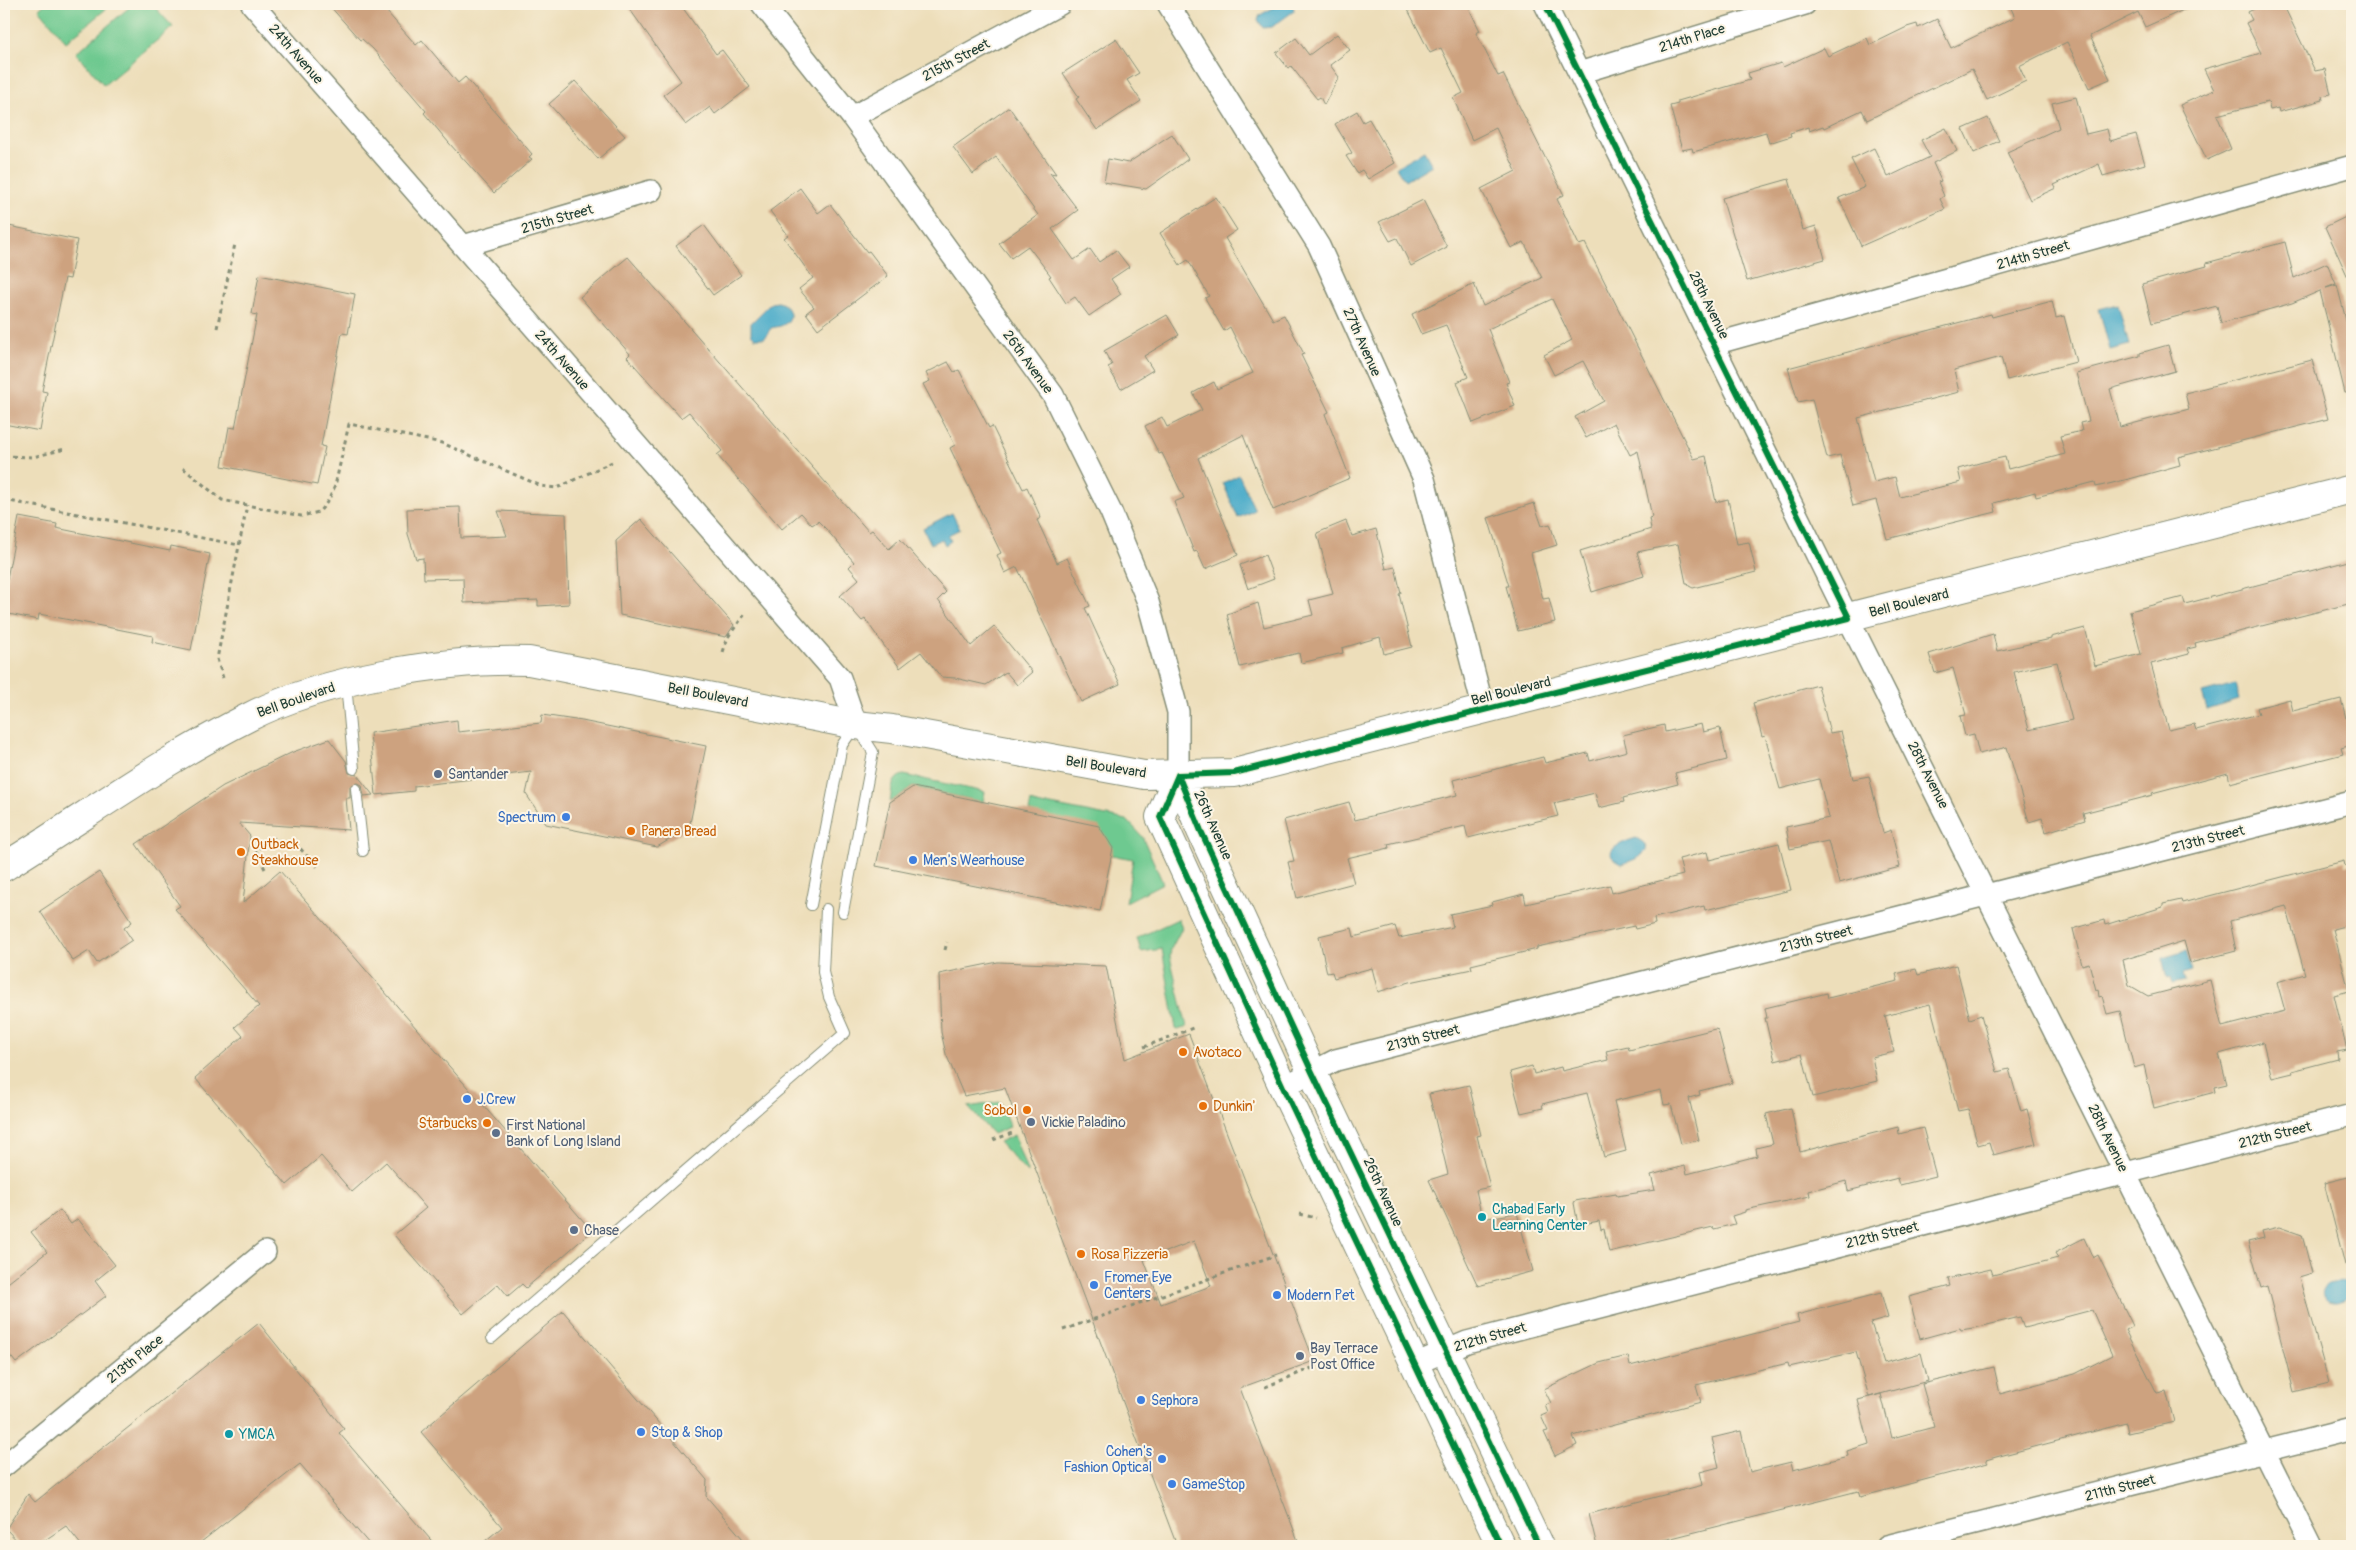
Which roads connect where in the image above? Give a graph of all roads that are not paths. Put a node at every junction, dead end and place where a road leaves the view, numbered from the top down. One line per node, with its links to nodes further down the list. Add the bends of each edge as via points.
1 (252, 4): 11 (street, 24th Avenue)
2 (762, 4): 8 (street, 26th Avenue)
3 (1060, 4): 8 (street, 215th Street)
4 (1168, 4): 16 (street, 27th Avenue, via 1319,246 1424,478)
5 (1545, 4): 7 (street, 28th Avenue)
6 (1804, 4): 7 (street, 214th Place)
7 (1579, 73): 12 (street, 28th Avenue)
8 (852, 117): 19 (street, 26th Avenue, via 1053,395 1111,512 1148,602 1178,712)
9 (2352, 166): 12 (street, 214th Street)
10 (651, 191): 11 (street, 215th Street)
11 (463, 246): 17 (street, 24th Avenue, via 840,678)
12 (1714, 344): 14 (street, 28th Avenue)
13 (2352, 489): 14 (street, Bell Boulevard)
14 (1849, 618): 16 (street, Bell Boulevard); 24 (street, 28th Avenue)
15 (346, 683): 17 (street, Bell Boulevard, via 429,667 502,660 529,661); 18 (lane); 23 (street, Bell Boulevard, via 250,716 154,771)
16 (1484, 711): 19 (street, Bell Boulevard, via 1234,773)
17 (856, 725): 19 (street, Bell Boulevard, via 1144,775); 25 (lane, via 842,745); 27 (lane, via 873,752)
18 (354, 769)
19 (1178, 775): 28 (street, 26th Avenue); 29 (street, 26th Avenue, via 1160,818)
20 (356, 789): 22 (lane)
21 (2352, 802): 24 (street, 213th Street)
22 (363, 852)
23 (4, 867)
24 (1988, 896): 28 (street, 213th Street, via 1336,1060); 31 (street, 28th Avenue)
25 (811, 905)
26 (826, 909): 33 (lane, via 823,972 845,1033)
27 (843, 912)
28 (1312, 1072): 29 (street, 213th Street); 34 (street, 26th Avenue)
29 (1283, 1087): 35 (street, 26th Avenue)
30 (2352, 1115): 31 (street, 212th Street)
31 (2126, 1173): 34 (street, 212th Street); 37 (street, 28th Avenue)
32 (265, 1252): 38 (street, 213th Place)
33 (492, 1338)
34 (1444, 1350): 35 (street, 212th Street); 40 (street, 26th Avenue)
35 (1415, 1364): 39 (street, 26th Avenue)
36 (2352, 1428): 37 (street, 211th Street)
37 (2263, 1452): 41 (street, 211th Street); 42 (street, 28th Avenue)
38 (4, 1466)
39 (1501, 1546)
40 (1539, 1546)
41 (1887, 1546)
42 (2311, 1546)

